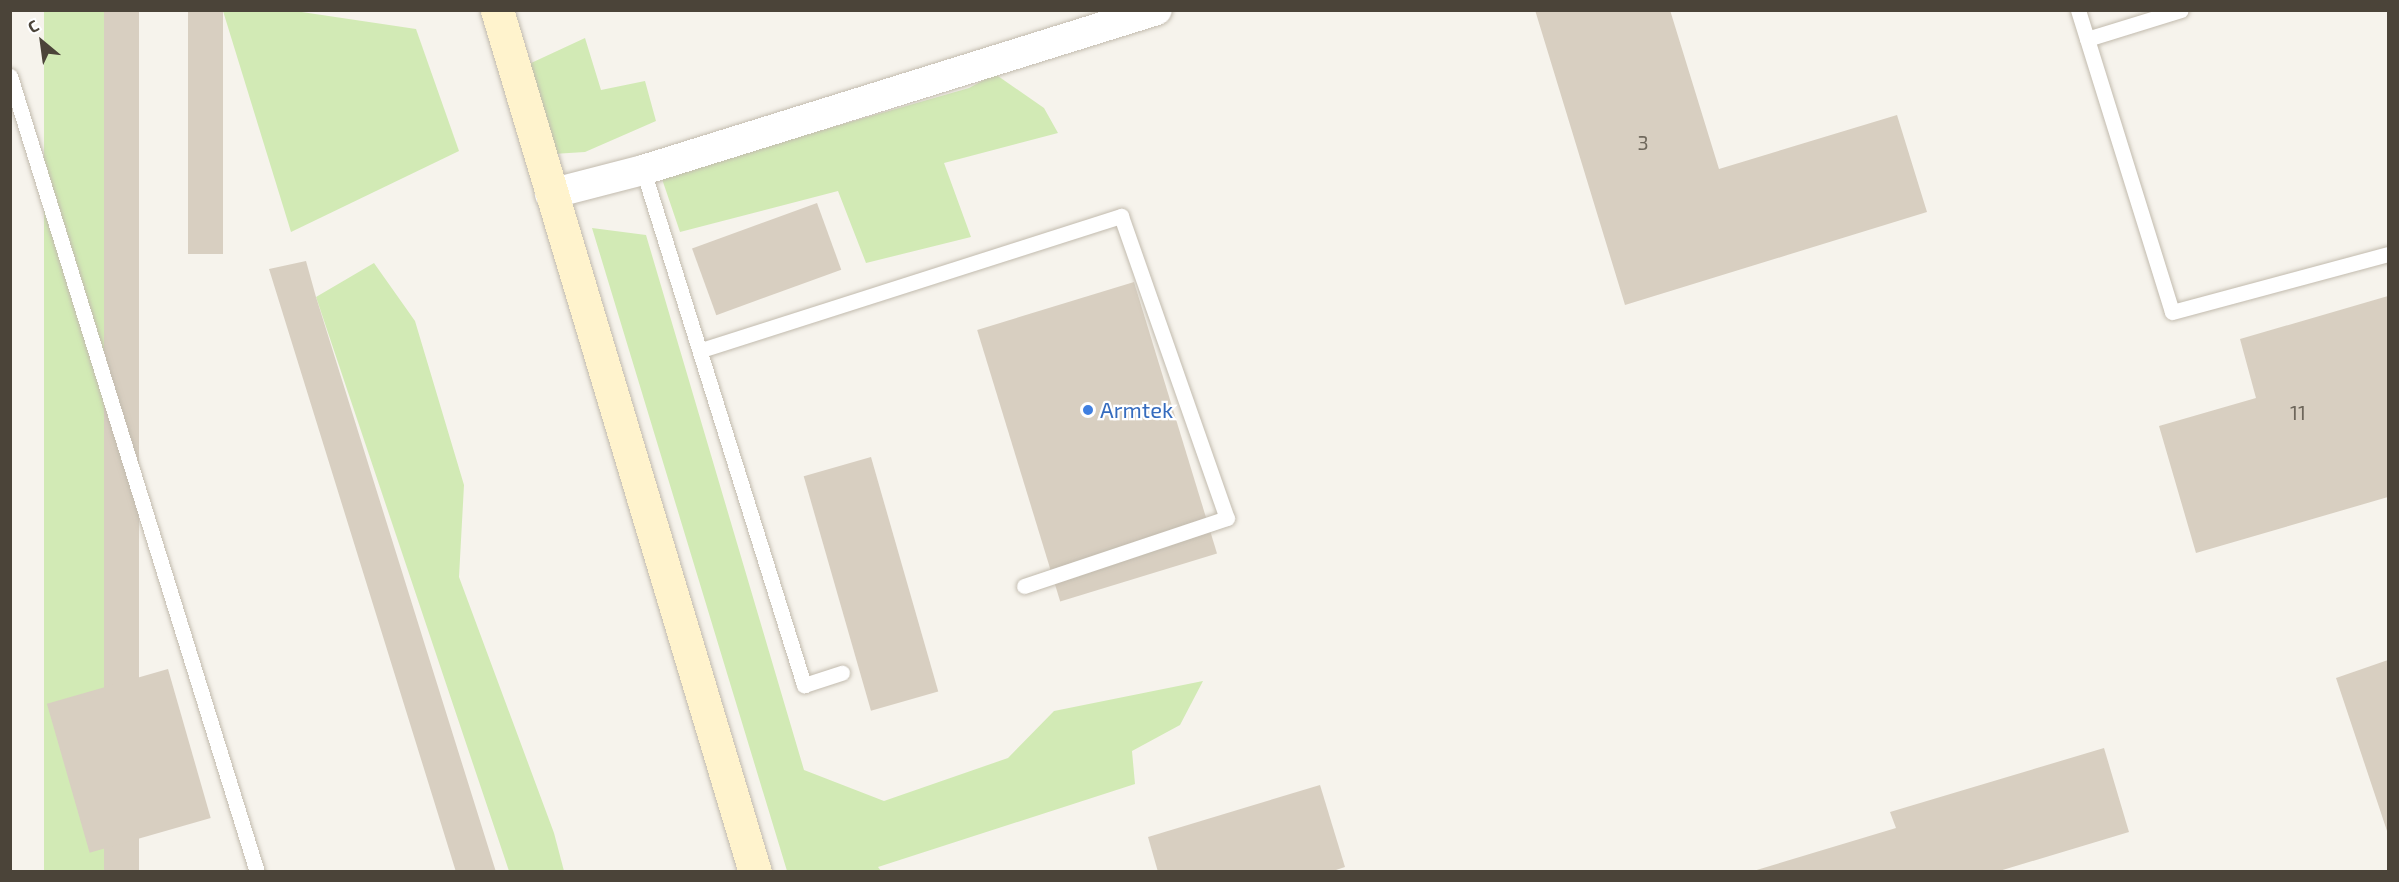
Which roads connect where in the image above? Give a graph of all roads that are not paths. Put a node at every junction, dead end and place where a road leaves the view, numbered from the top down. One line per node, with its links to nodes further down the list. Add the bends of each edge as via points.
1 (497, 10): 8 (main road)
2 (1157, 10): 7 (street)
3 (2078, 10): 5 (lane)
4 (2181, 10): 5 (lane)
5 (2087, 39): 9 (lane, via 2172,312)
6 (10, 75): 13 (lane)
7 (643, 170): 8 (street); 10 (lane)
8 (550, 194): 14 (main road)
9 (2388, 254)
10 (701, 350): 11 (lane, via 1121,216 1227,518); 12 (lane, via 804,685)
11 (1024, 586)
12 (843, 673)
13 (258, 872)
14 (755, 872)

